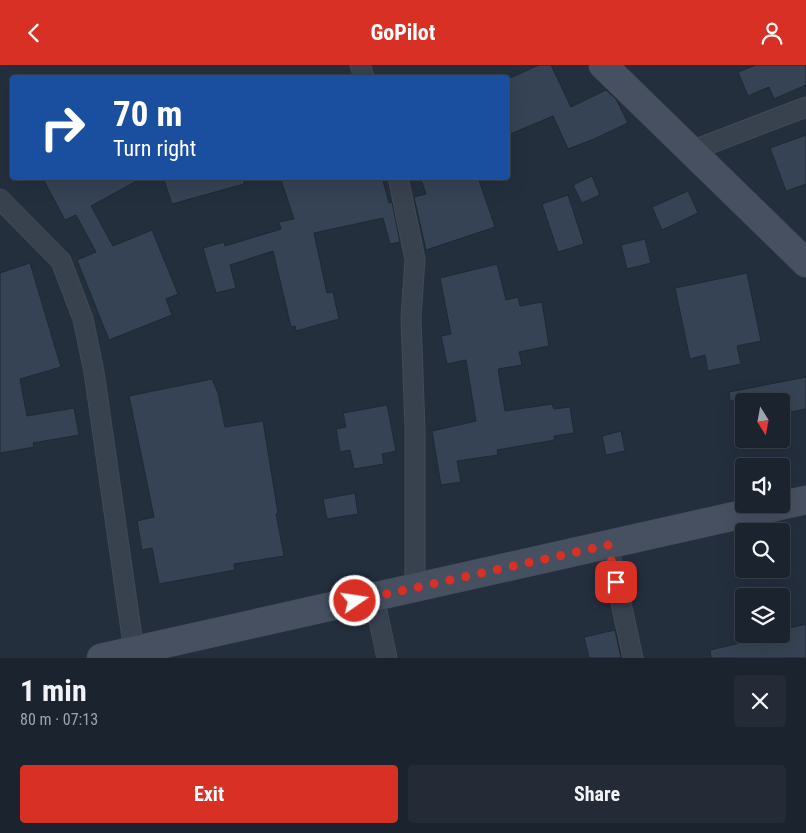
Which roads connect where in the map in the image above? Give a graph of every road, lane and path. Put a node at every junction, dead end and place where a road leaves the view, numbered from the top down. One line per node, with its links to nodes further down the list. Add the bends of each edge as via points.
1 (603, 65): 3 (street)
2 (806, 107): 3 (street)
3 (691, 151): 6 (street)
4 (399, 180): 9 (street, via 415,259 411,317 416,429)
5 (0, 199): 11 (street, via 61,261 83,319 94,372)
6 (806, 263)
7 (806, 500): 8 (street)
8 (608, 545): 9 (street); 14 (street)
9 (415, 588): 10 (street)
10 (374, 597): 11 (street); 13 (street)
11 (134, 651): 12 (street)
12 (102, 658)
13 (387, 658)
14 (633, 658)

